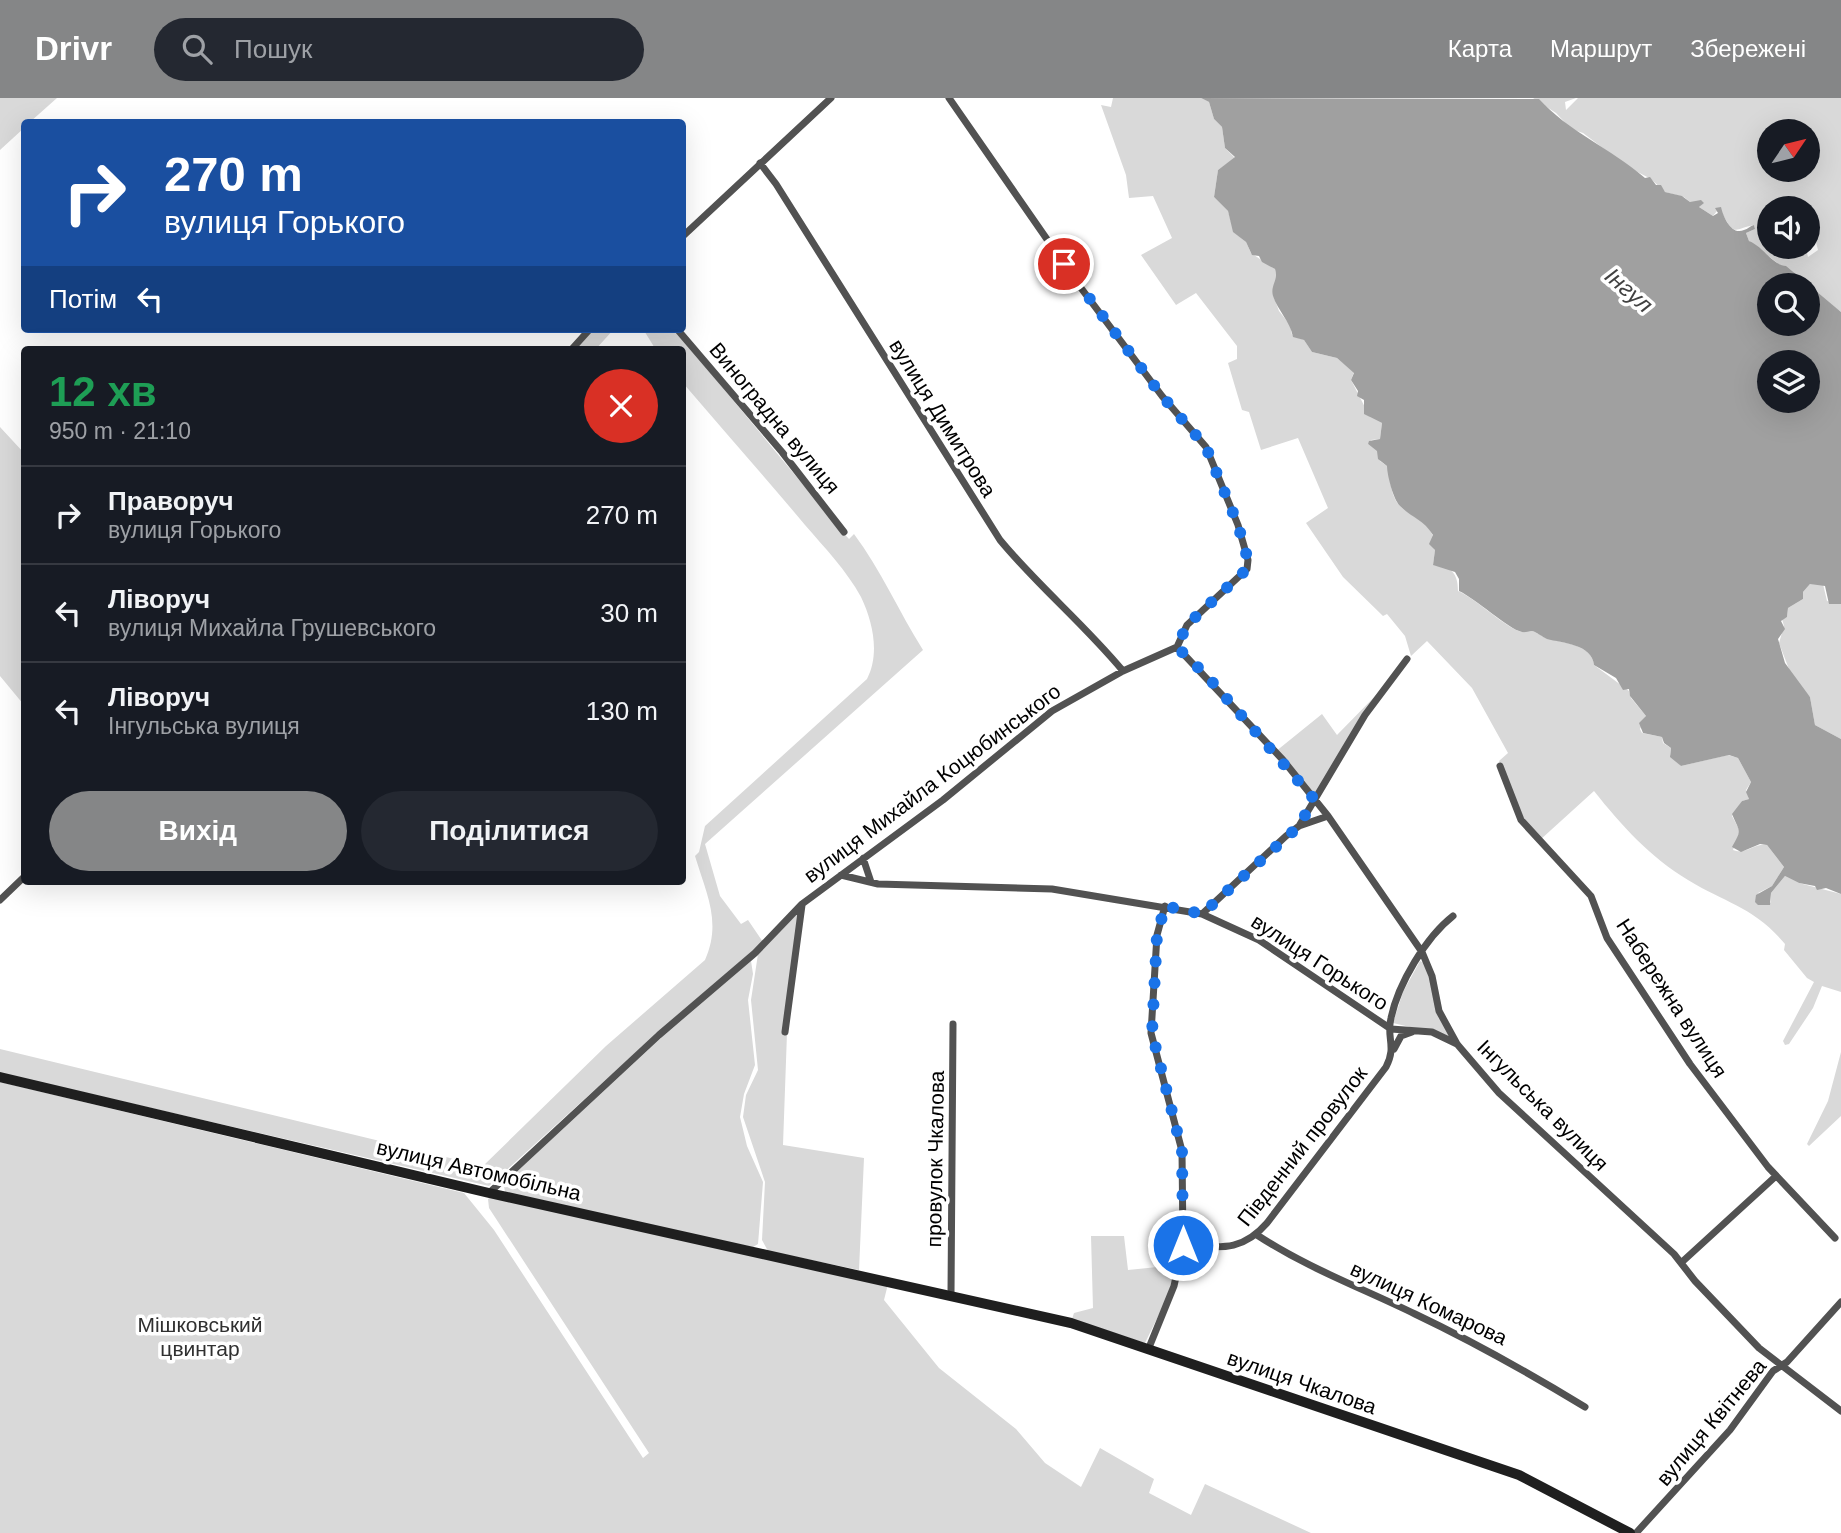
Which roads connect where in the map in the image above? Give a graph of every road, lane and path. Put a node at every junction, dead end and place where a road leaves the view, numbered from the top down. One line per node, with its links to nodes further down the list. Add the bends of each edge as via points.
1 (831, 98): 3 (street)
2 (949, 98): 9 (street, via 1078,284 1206,447 1238,525 1247,569 1187,625)
3 (760, 163): 4 (street); 11 (street, вулиця Димитрова, via 1000,540)
4 (686, 233)
5 (586, 333): 7 (street)
6 (680, 333): 8 (street, Виноградна вулиця)
7 (575, 346)
8 (844, 532)
9 (1177, 647): 11 (street, вулиця Михайла Коцюбинського); 13 (street, Інгульська вулиця)
10 (1407, 659): 13 (street, via 1365,715)
11 (1123, 671): 16 (street, вулиця Михайла Коцюбинського, via 1052,710 943,800)
12 (1500, 766): 33 (street, Набережна вулиця, via 1521,820 1591,896 1607,938 1690,1064)
13 (1314, 799): 14 (street, Інгульська вулиця); 15 (street)
14 (1328, 816): 15 (street); 25 (street, Інгульська вулиця)
15 (1299, 826): 23 (street)
16 (863, 858): 17 (street, вулиця Михайла Коцюбинського); 19 (street)
17 (841, 875): 19 (street, вулиця Горького); 21 (street, вулиця Михайла Коцюбинського)
18 (21, 880): 20 (street)
19 (871, 882): 22 (street, вулиця Горького, via 1014,886)
20 (0, 900)
21 (802, 904): 29 (street, вулиця Михайла Коцюбинського); 34 (street, вулиця Михайла Коцюбинського, via 755,953)
22 (1165, 906): 23 (street, вулиця Горького); 37 (street, via 1157,935 1152,1045 1180,1139)
23 (1202, 914): 27 (street, вулиця Горького, via 1259,940)
24 (1453, 916): 25 (street, via 1427,939)
25 (1422, 952): 27 (street, via 1391,1016); 30 (street, Інгульська вулиця, via 1438,1012)
26 (954, 1024): 39 (street, провулок Чкалова)
27 (1391, 1029): 28 (street, вулиця Горького); 31 (street)
28 (1415, 1031): 30 (street, вулиця Горького, via 1432,1032); 31 (street, Південний провулок, via 1401,1035)
29 (785, 1032)
30 (1457, 1044): 38 (street, Інгульська вулиця, via 1499,1093)
31 (1393, 1049): 35 (street, Південний провулок, via 1386,1067)
32 (0, 1077): 34 (street, вулиця Автомобільна)
33 (1776, 1176): 36 (street, Набережна вулиця); 38 (street)
34 (489, 1193): 39 (street, вулиця Автомобільна)
35 (1257, 1235): 37 (street, Південний провулок, via 1238,1245); 43 (street, вулиця Комарова, via 1317,1270 1517,1365)
36 (1835, 1238)
37 (1183, 1245): 41 (street, via 1174,1286)
38 (1682, 1262): 42 (street, Інгульська вулиця)
39 (951, 1294): 41 (street, вулиця Чкалова, via 1071,1323)
40 (1841, 1303): 42 (street, вулиця Квітнева)
41 (1148, 1350): 45 (street, вулиця Чкалова, via 1519,1475)
42 (1780, 1367): 44 (street, Інгульська вулиця); 45 (street, вулиця Квітнева, via 1702,1463)
43 (1585, 1407)
44 (1841, 1411)
45 (1633, 1533)

